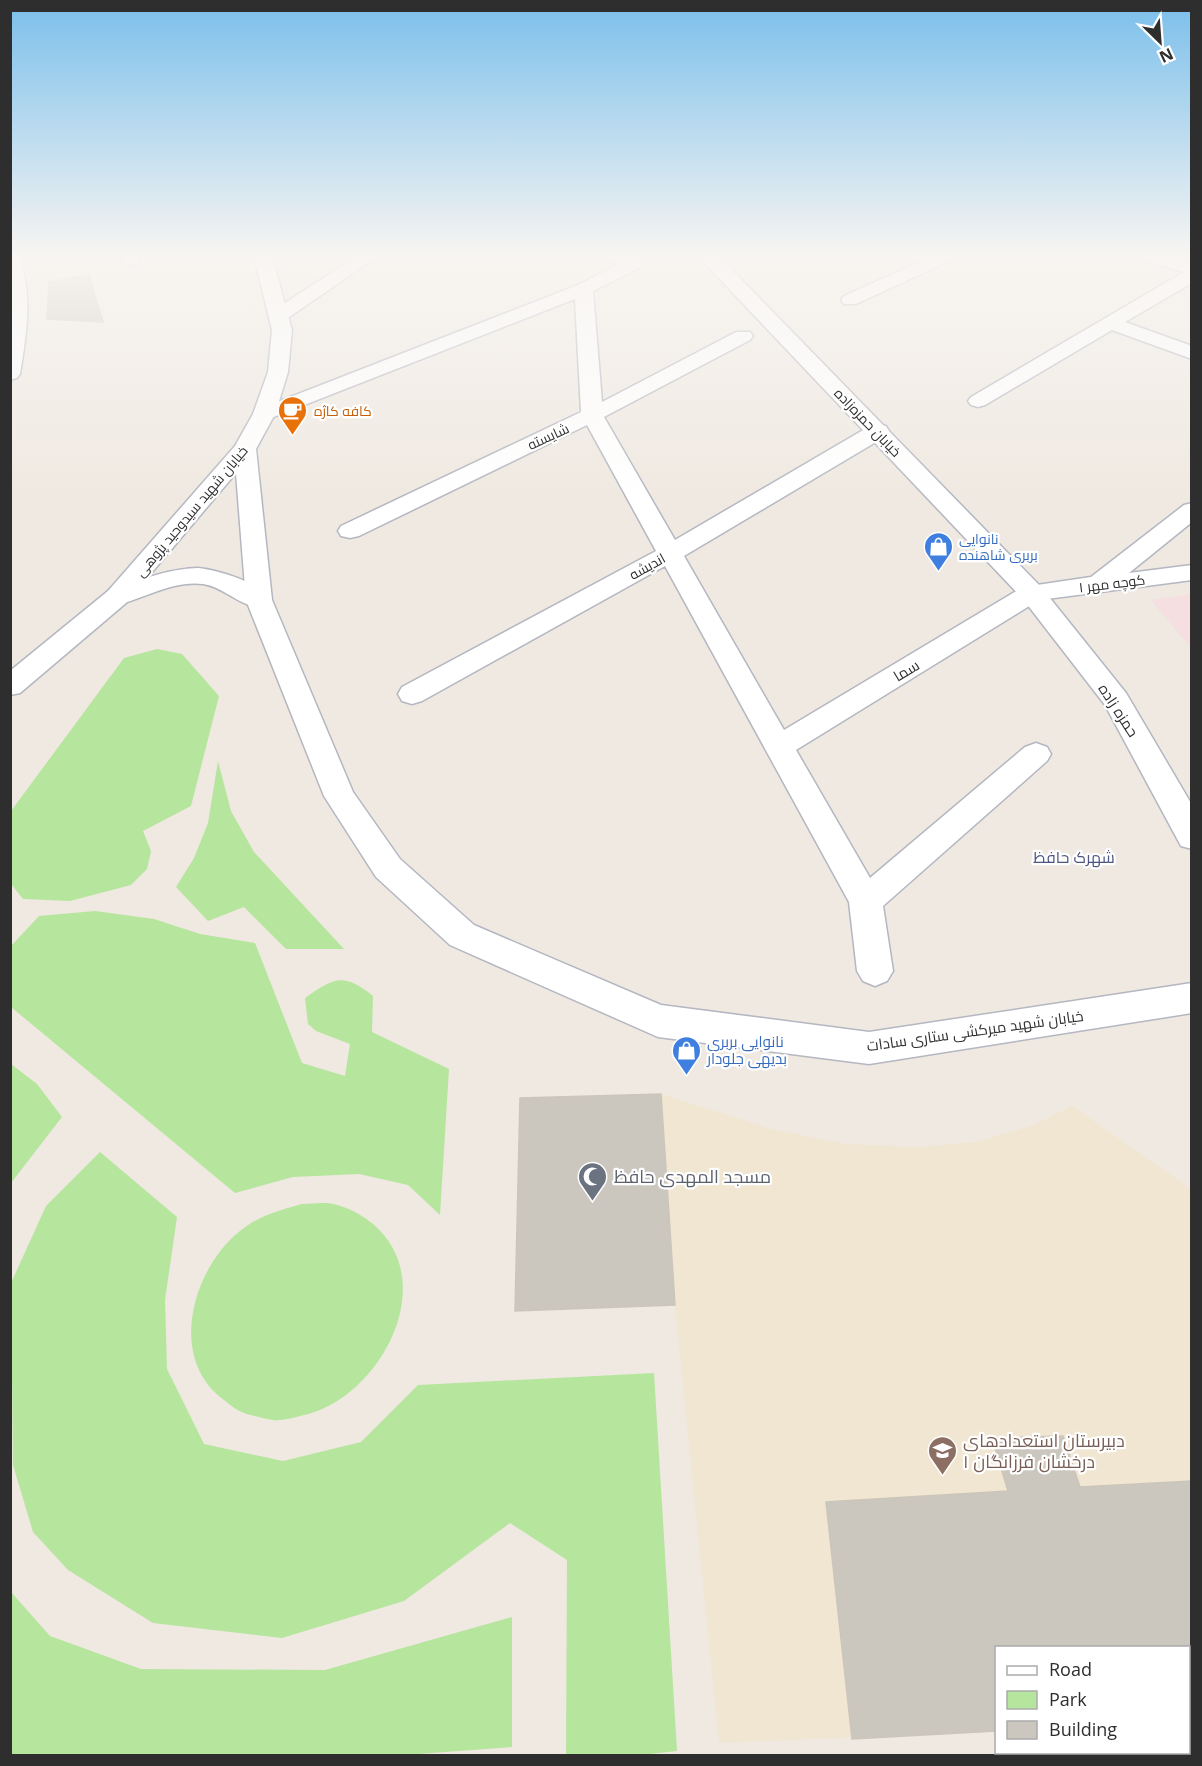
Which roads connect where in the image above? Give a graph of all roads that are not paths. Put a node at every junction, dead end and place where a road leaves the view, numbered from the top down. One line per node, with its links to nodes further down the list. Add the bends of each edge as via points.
1 (17, 335): 10 (street)
2 (281, 335): 12 (street, خیابان شهید سیدوحید پژوهی, via 278,372)
3 (465, 335): 12 (street)
4 (587, 335): 13 (street)
5 (785, 335): 14 (street, خیابان حمزه‌زاده)
6 (1089, 335): 11 (street)
7 (1144, 335): 9 (street)
8 (743, 336): 13 (street, شایسته)
9 (1191, 353)
10 (10, 374)
11 (978, 401)
12 (264, 414): 15 (street, خیابان شهید سیدوحید پژوهی)
13 (592, 416): 17 (street, شایسته); 18 (street)
14 (878, 432): 18 (street, اندیشه); 21 (street, خیابان حمزه‌زاده)
15 (245, 449): 22 (street, خیابان شهید سیدوحید پژوهی); 23 (street, خیابان شهید میرکشی ستاری سادات)
16 (1191, 510): 20 (street)
17 (350, 531)
18 (671, 553): 25 (street, اندیشه); 26 (street)
19 (1191, 572): 20 (street, کوچه مهر ۱)
20 (1099, 584): 21 (street, کوچه مهر ۱)
21 (1032, 593): 26 (street, سما); 28 (street, حمزه زاده, via 1116,700)
22 (117, 597): 23 (street, via 169,579 199,575); 24 (street, خیابان شهید سیدوحید پژوهی)
23 (258, 600): 31 (street, خیابان شهید میرکشی ستاری سادات, via 339,796 388,868 462,935 658,1021 869,1048)
24 (10, 686)
25 (412, 694)
26 (780, 746): 29 (street)
27 (1036, 754): 29 (street)
28 (1191, 837)
29 (866, 901): 30 (street)
30 (875, 971)
31 (1191, 998)

